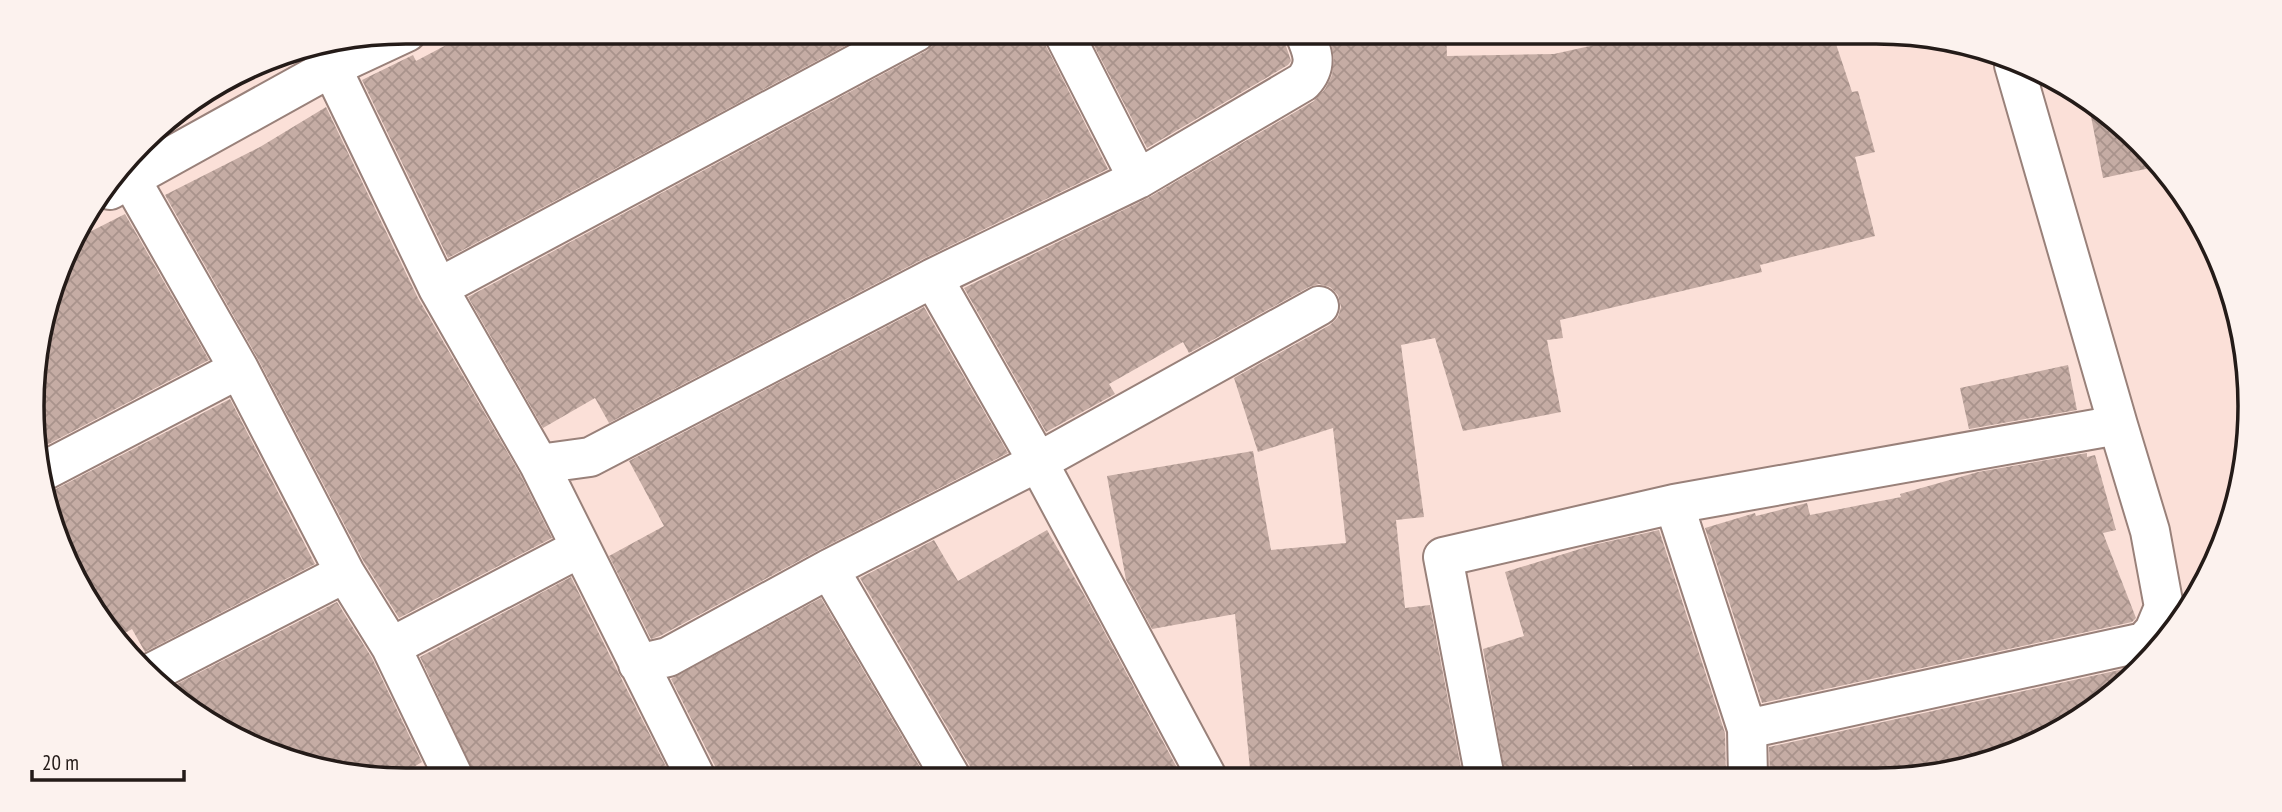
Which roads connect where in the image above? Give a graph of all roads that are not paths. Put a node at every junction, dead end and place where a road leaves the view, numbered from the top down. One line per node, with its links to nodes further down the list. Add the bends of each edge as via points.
1 (894, 44): 10 (street)
2 (1069, 44): 7 (street)
3 (1309, 44): 7 (street, via 1313,53 1310,74 1303,82)
4 (362, 47): 5 (street)
5 (327, 58): 8 (street); 10 (street)
6 (2016, 71): 13 (street)
7 (1138, 179): 9 (street)
8 (120, 185): 12 (street)
9 (933, 278): 14 (street); 15 (street, via 590,457)
10 (438, 288): 15 (street)
11 (1319, 306): 14 (street)
12 (239, 369): 16 (street); 20 (street)
13 (2118, 425): 17 (street); 21 (street)
14 (1038, 462): 19 (street); 29 (street)
15 (539, 464): 18 (street)
16 (50, 468)
17 (1674, 503): 25 (street); 30 (street, via 1443,557)
18 (580, 548): 22 (street); 23 (street)
19 (829, 569): 23 (street, via 668,657); 28 (street)
20 (345, 573): 22 (street); 24 (street)
21 (2178, 605): 25 (street, via 2144,642)
22 (391, 647): 26 (street)
23 (638, 664): 27 (street)
24 (158, 669)
25 (1747, 729): 31 (street)
26 (438, 768)
27 (691, 768)
28 (946, 768)
29 (1202, 768)
30 (1483, 768)
31 (1748, 768)

